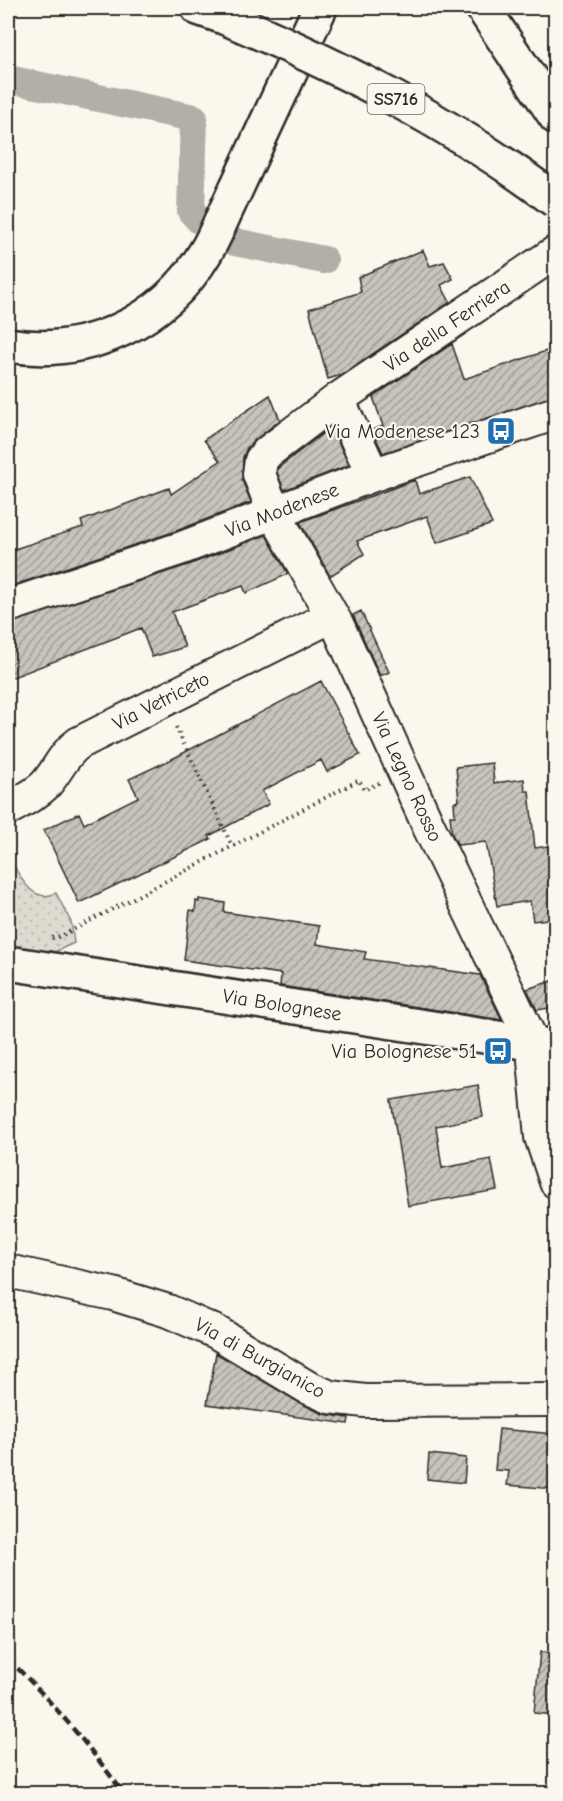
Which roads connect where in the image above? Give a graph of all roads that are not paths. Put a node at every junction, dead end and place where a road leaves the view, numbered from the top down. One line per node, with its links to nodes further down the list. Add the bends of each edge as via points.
1 (179, 8): 4 (main road)
2 (320, 8): 8 (main road, via 222,219 205,253 184,282 140,320 92,342 68,347)
3 (483, 8): 5 (main road)
4 (211, 12): 6 (main road, SS716, bridge, via 288,44 413,108 465,138)
5 (555, 117)
6 (555, 201)
7 (555, 252): 9 (street, Via della Ferriera)
8 (8, 345)
9 (338, 399): 11 (street); 12 (street, Via della Ferriera, via 261,460 260,480)
10 (555, 413): 11 (street, Via Modenese)
11 (373, 475): 12 (street, Via Modenese)
12 (274, 513): 13 (street, Via Modenese); 14 (street, Via Legno Rosso)
13 (8, 606)
14 (332, 616): 15 (street, Via Vetriceto, via 79,743 44,786); 17 (street, Via Legno Rosso, via 403,770)
15 (8, 809)
16 (8, 963): 17 (main road, Via Bolognese)
17 (544, 1046): 18 (street, Via Legno Rosso); 19 (street, via 534,1074 541,1137)
18 (555, 1091)
19 (555, 1182)
20 (8, 1271): 21 (street, Via di Burgianico, via 113,1294 168,1311 216,1332 330,1397 424,1402)
21 (550, 1400)

